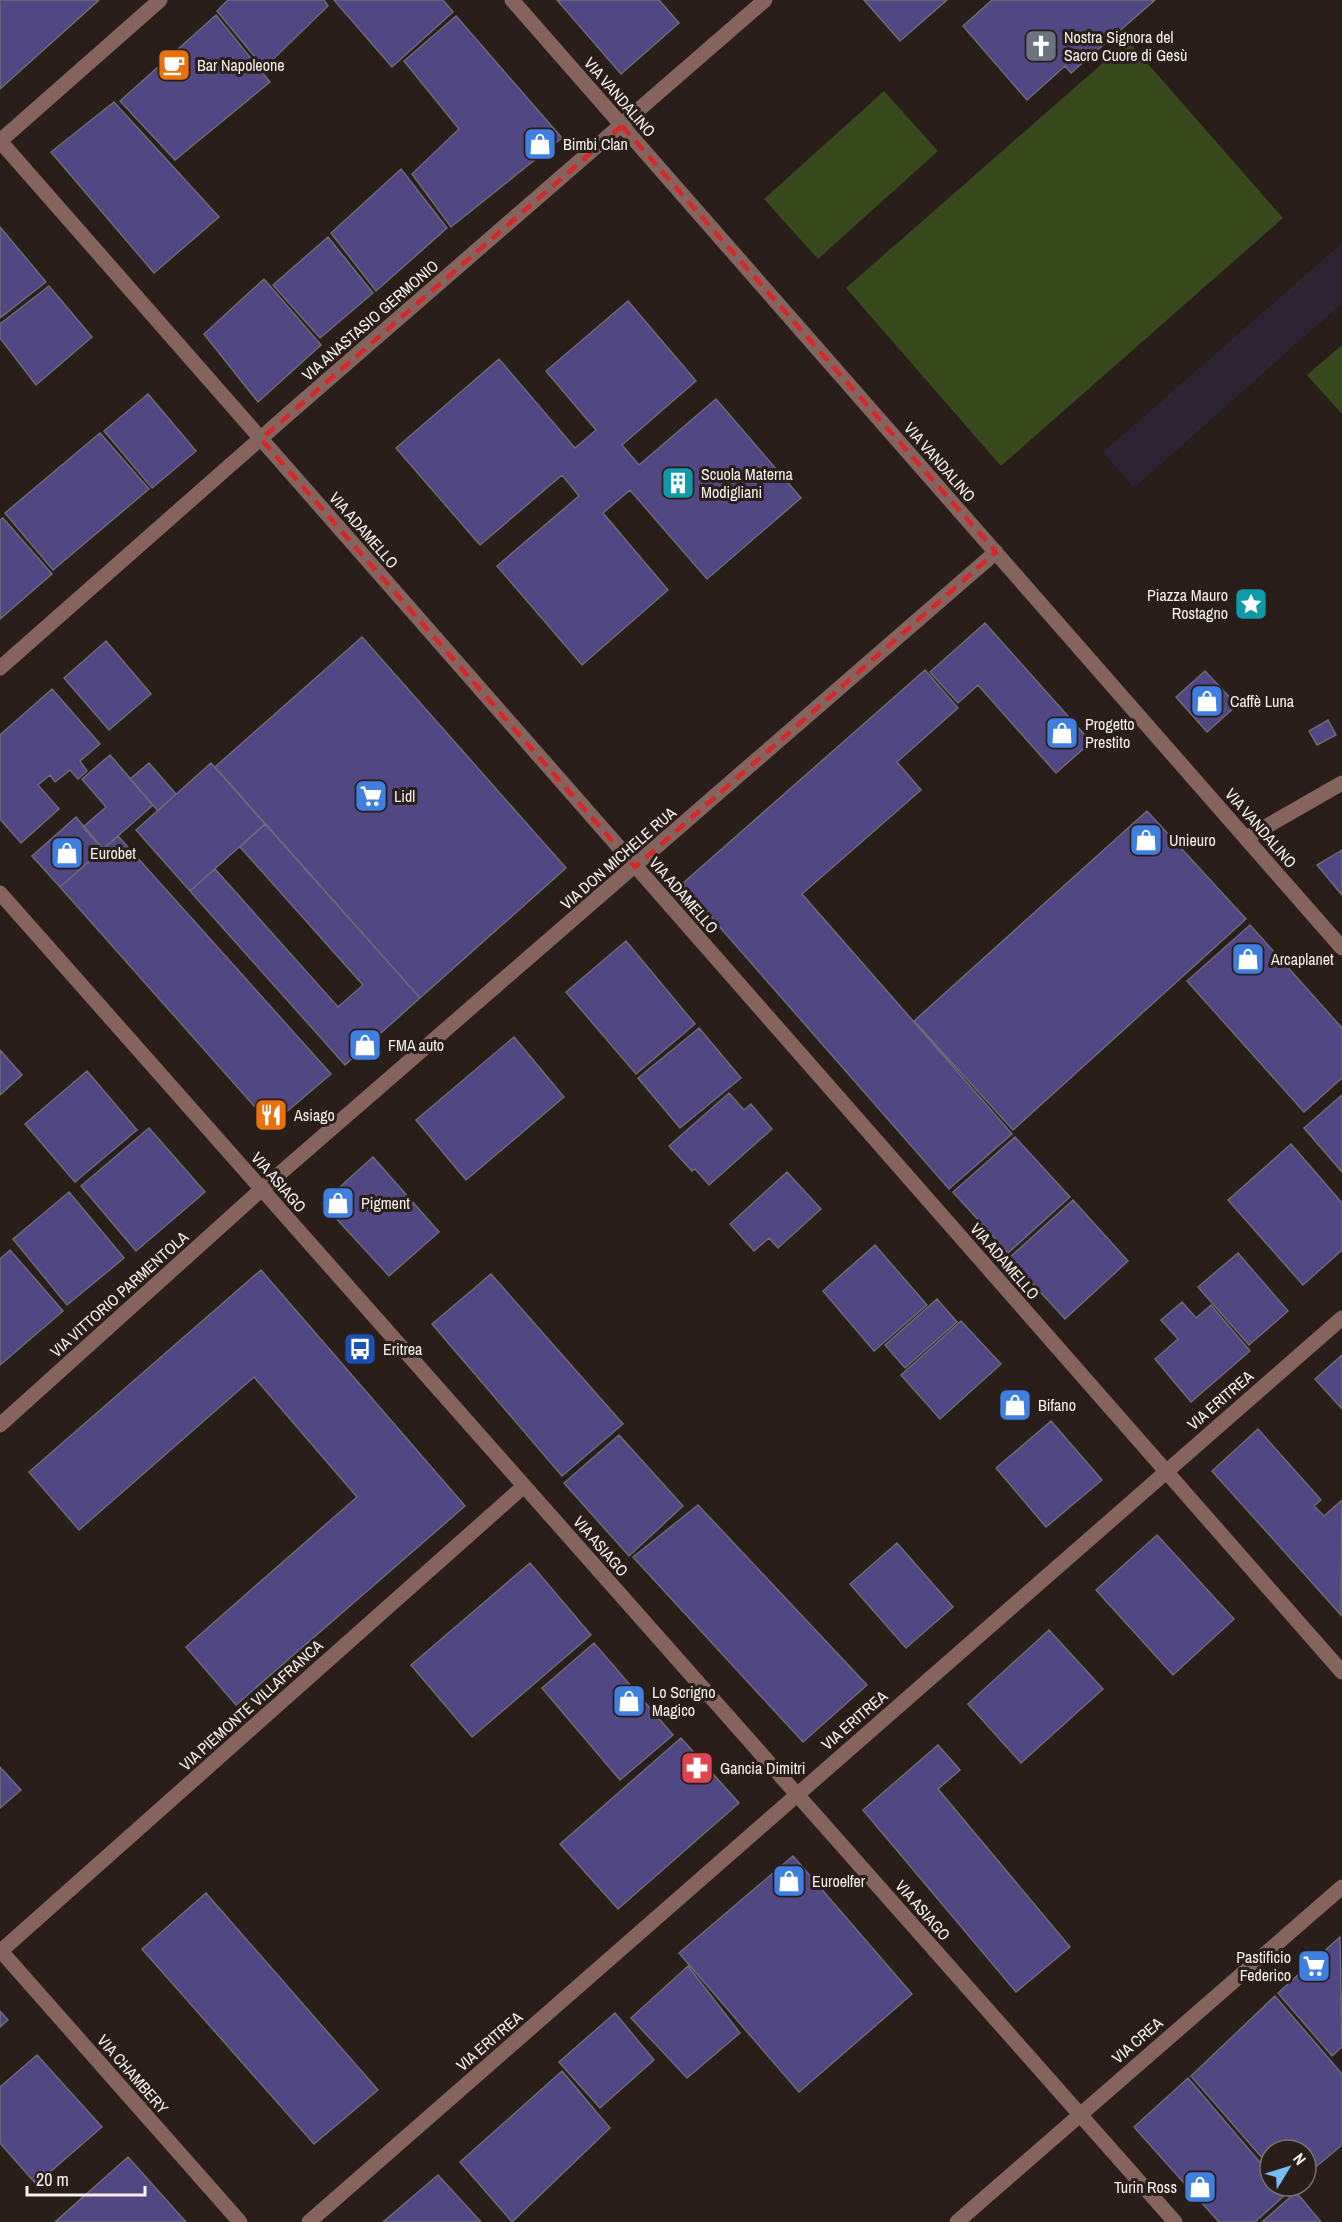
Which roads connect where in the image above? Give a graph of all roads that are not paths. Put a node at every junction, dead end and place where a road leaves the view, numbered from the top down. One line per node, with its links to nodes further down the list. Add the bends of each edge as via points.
1 (160, 0): 5 (street)
2 (512, 0): 4 (street, VIA VANDALINO)
3 (765, 0): 4 (street, VIA ANASTASIO GERMONIO)
4 (622, 126): 6 (street, VIA ANASTASIO GERMONIO); 7 (street, VIA VANDALINO)
5 (0, 141): 6 (street, VIA ADAMELLO)
6 (261, 439): 8 (street, VIA ANASTASIO GERMONIO); 11 (street, VIA ADAMELLO)
7 (996, 552): 10 (street, VIA VANDALINO); 11 (street, VIA DON MICHELE RUA)
8 (0, 668)
9 (1342, 783): 10 (street)
10 (1246, 838): 13 (street, VIA VANDALINO)
11 (635, 867): 14 (street, VIA DON MICHELE RUA); 17 (street, VIA ADAMELLO)
12 (0, 893): 14 (street, VIA ASIAGO)
13 (1342, 948)
14 (262, 1189): 16 (street, VIA VITTORIO PARMENTOLA); 18 (street, VIA ASIAGO)
15 (1342, 1317): 17 (street, VIA ERITREA)
16 (0, 1425)
17 (1166, 1472): 19 (street, VIA ADAMELLO); 20 (street, VIA ERITREA)
18 (524, 1486): 20 (street, VIA ASIAGO); 22 (street, VIA PIEMONTE VILLAFRANCA)
19 (1342, 1672)
20 (797, 1795): 23 (street, VIA ASIAGO); 25 (street, VIA ERITREA)
21 (1342, 1887): 23 (street, VIA CREA)
22 (1, 1951): 24 (street, VIA CHAMBERY)
23 (1079, 2114): 26 (street, VIA CREA); 27 (street, VIA ASIAGO)
24 (240, 2222)
25 (309, 2222)
26 (957, 2222)
27 (1175, 2222)

